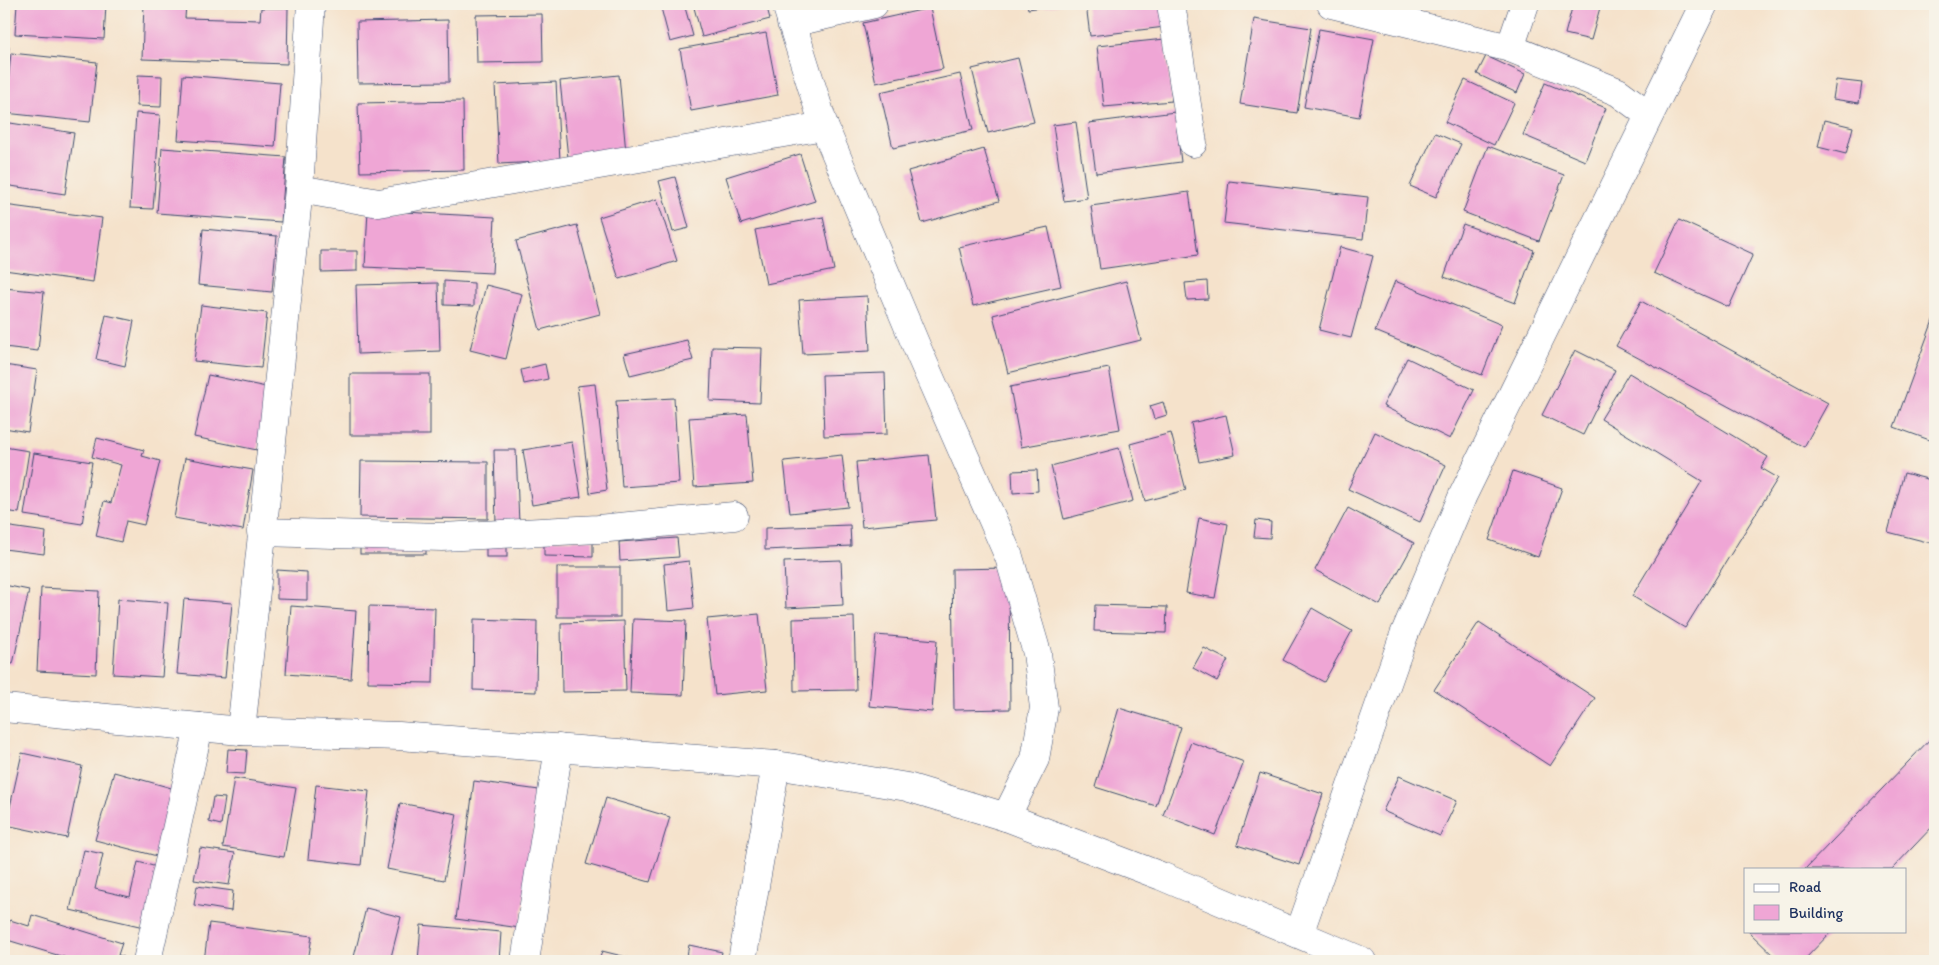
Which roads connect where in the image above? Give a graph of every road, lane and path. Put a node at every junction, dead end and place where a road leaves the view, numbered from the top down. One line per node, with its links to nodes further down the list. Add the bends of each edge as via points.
1 (311, 4): 12 (street)
2 (874, 4): 7 (street)
3 (1171, 4): 11 (street)
4 (1331, 4): 8 (street)
5 (1524, 4): 8 (street)
6 (1704, 4): 9 (street)
7 (789, 14): 10 (street)
8 (1510, 48): 9 (street)
9 (1649, 115): 21 (street, via 1463,495 1404,635)
10 (824, 126): 12 (street, via 379,203); 20 (street, via 1009,557 1037,653 1044,708 1035,759)
11 (1194, 143)
12 (298, 189): 14 (street)
13 (734, 516): 14 (street, via 598,529 442,537)
14 (261, 532): 17 (street)
15 (4, 708): 16 (street)
16 (199, 727): 17 (street); 22 (street)
17 (241, 731): 18 (street, via 399,736)
18 (559, 748): 19 (street); 23 (street)
19 (776, 764): 20 (street, via 907,788); 24 (street)
20 (1006, 817): 21 (street, via 1162,876)
21 (1299, 934): 25 (street)
22 (147, 961)
23 (525, 961)
24 (742, 961)
25 (1362, 961)

